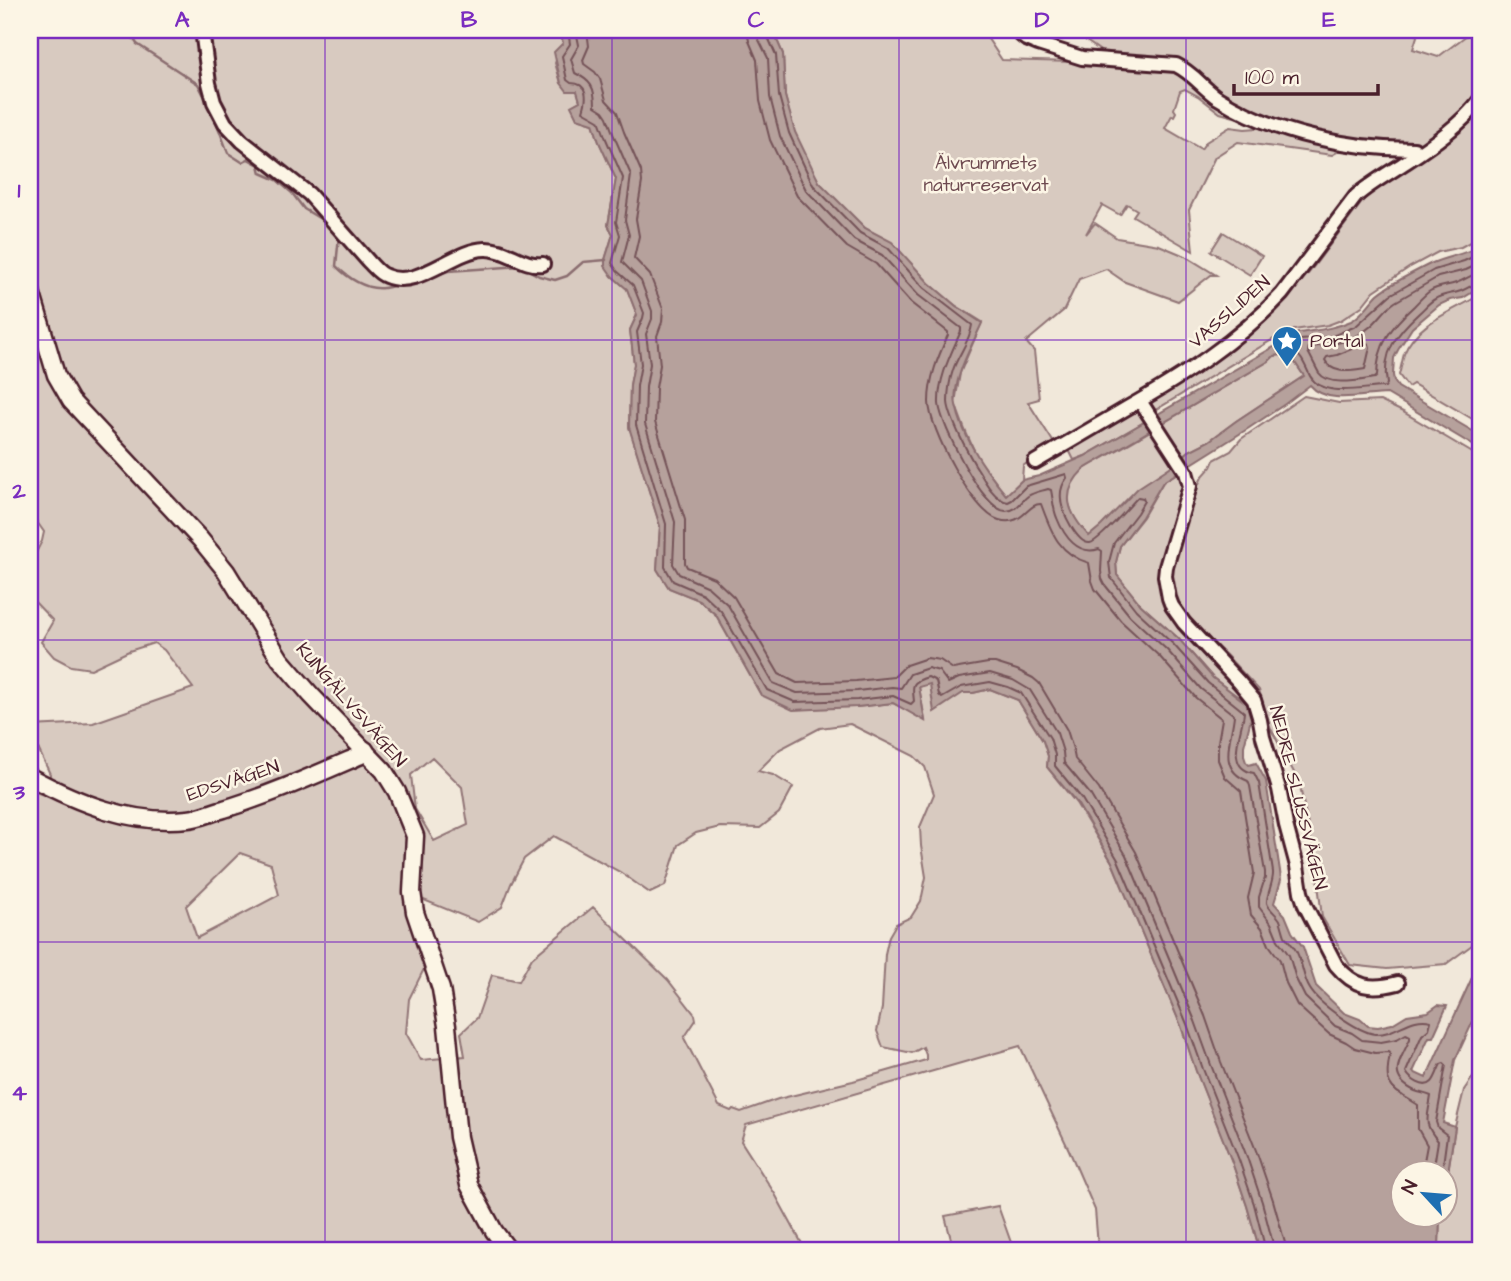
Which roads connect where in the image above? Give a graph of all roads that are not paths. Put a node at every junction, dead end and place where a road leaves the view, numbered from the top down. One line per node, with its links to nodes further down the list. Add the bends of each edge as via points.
1 (202, 30): 5 (street, via 208,83 225,123 309,194 387,277 415,276 481,249)
2 (1015, 30): 4 (street, via 1026,39 1082,58 1176,65 1217,97 1289,131 1376,148 1414,149)
3 (1481, 99): 4 (street, VASSLIDEN)
4 (1417, 154): 7 (street, VASSLIDEN, via 1356,196 1297,276 1254,321)
5 (543, 264)
6 (30, 288): 9 (street, KUNGÄLVSVÄGEN, via 56,375 71,401 200,539 226,571 280,659)
7 (1140, 401): 8 (street, VASSLIDEN); 11 (street, NEDRE SLUSSVÄGEN, via 1186,472 1189,486 1165,576 1172,606 1257,707 1300,892 1336,965 1360,985)
8 (1034, 462)
9 (365, 750): 10 (street, EDSVÄGEN, via 340,765 190,819 154,820 110,812); 12 (street, KUNGÄLVSVÄGEN, via 397,792 415,842 415,912 440,989 464,1164 469,1185)
10 (30, 777)
11 (1398, 983)
12 (509, 1251)

